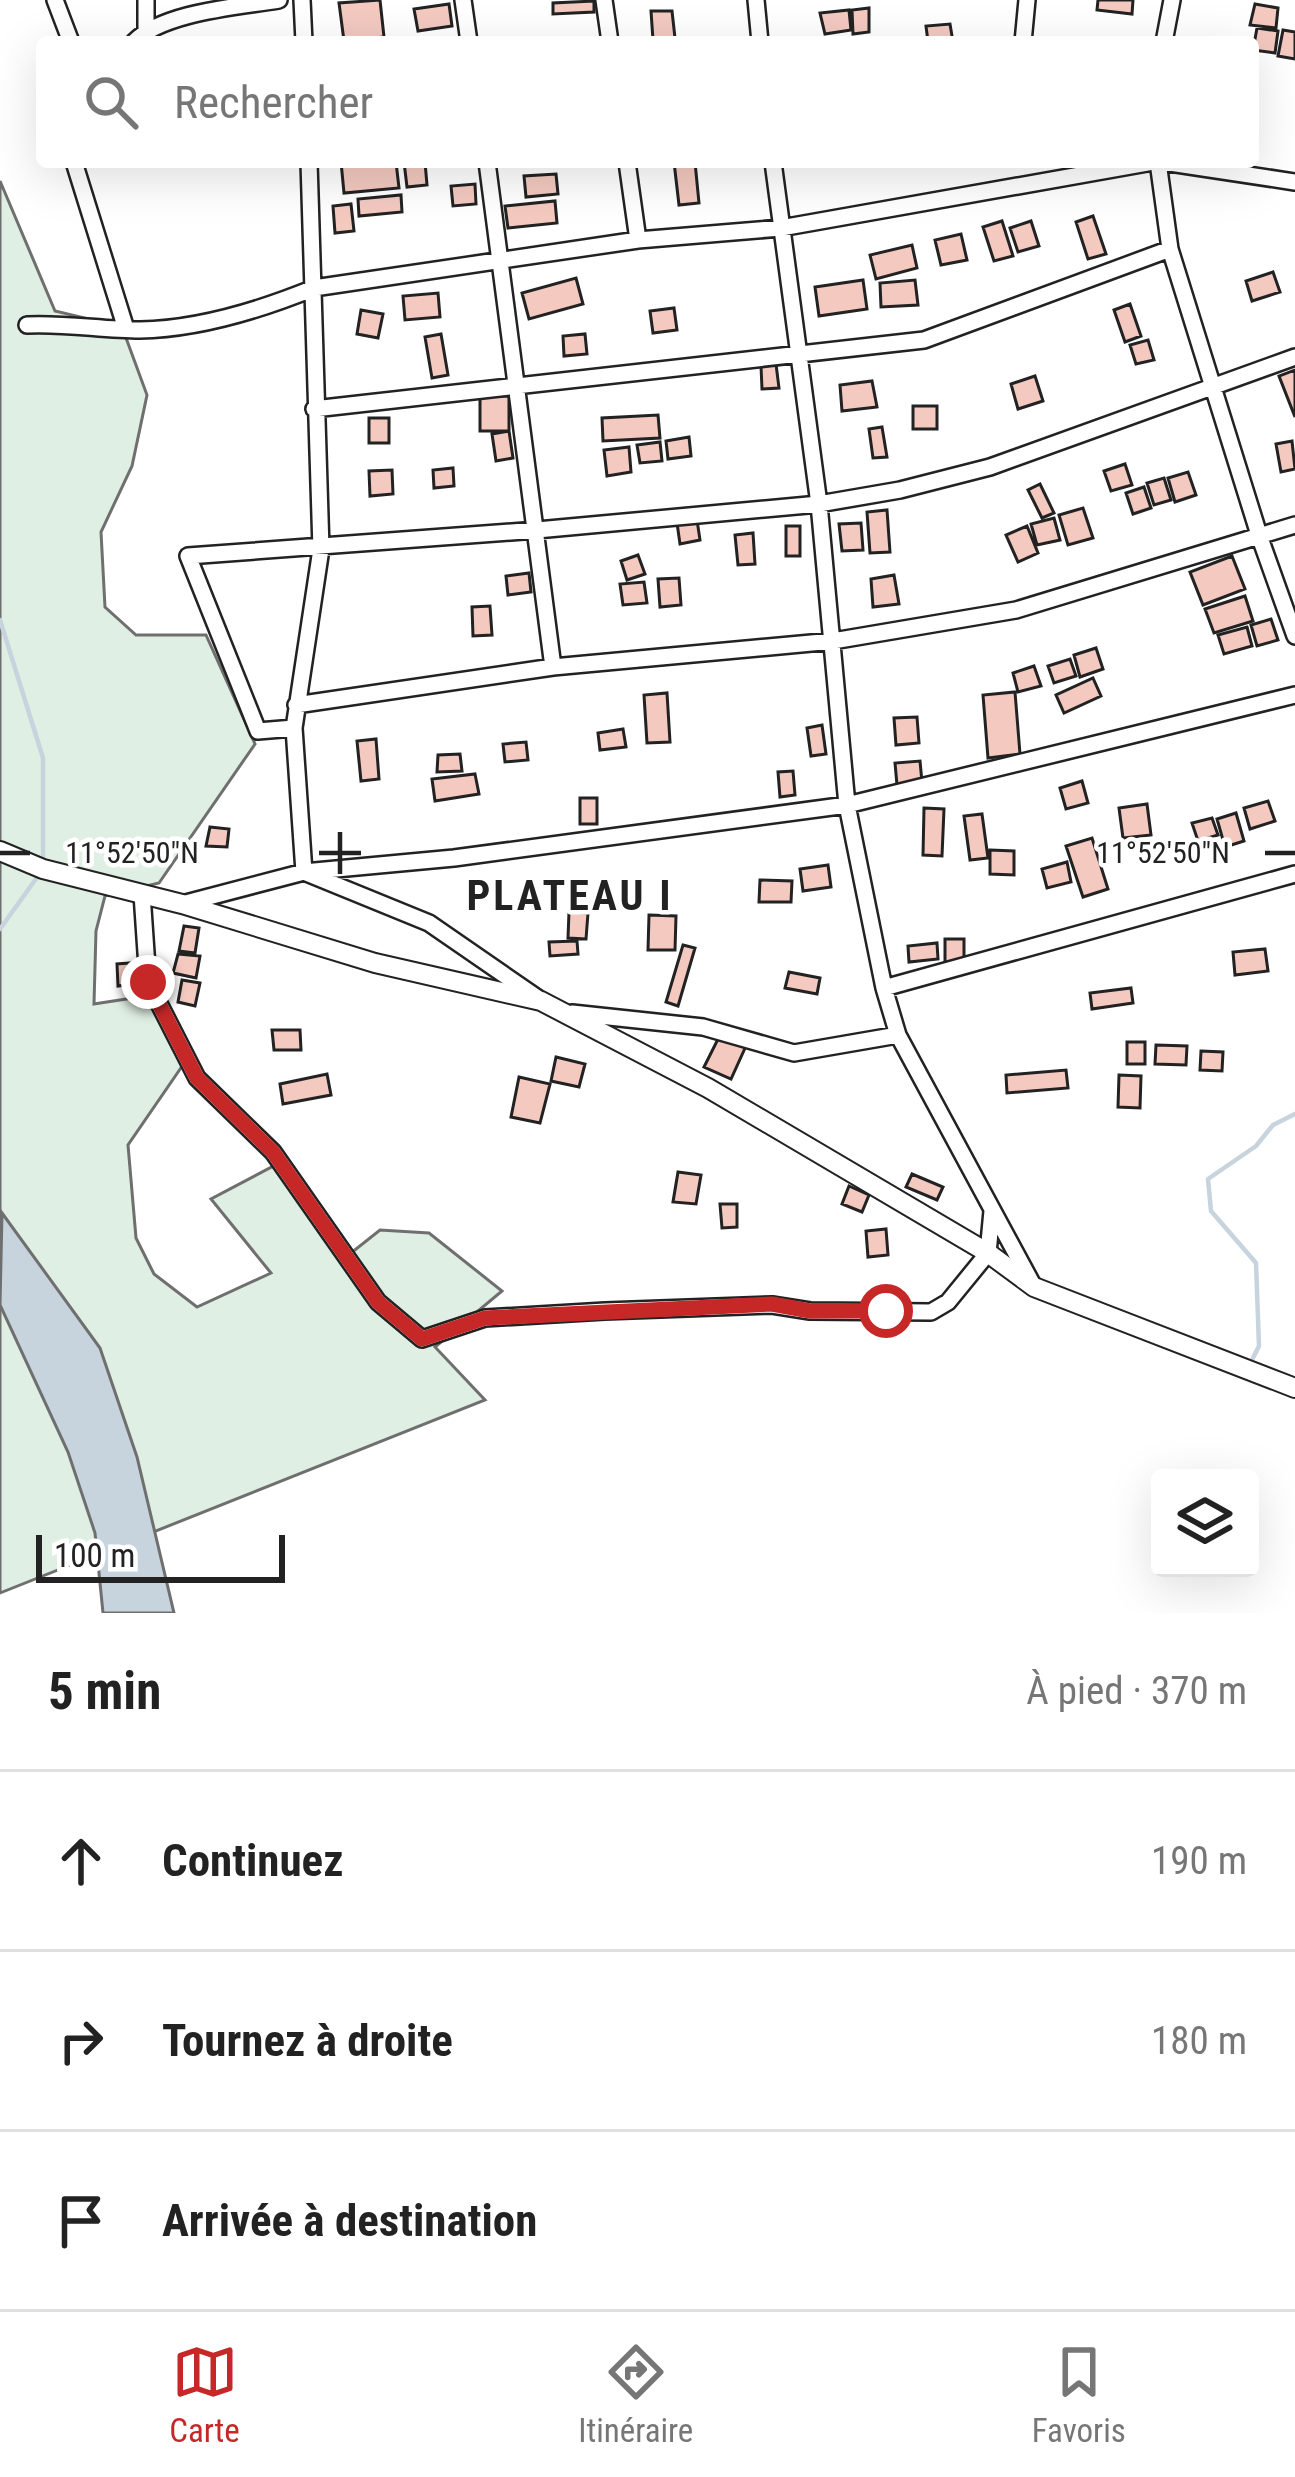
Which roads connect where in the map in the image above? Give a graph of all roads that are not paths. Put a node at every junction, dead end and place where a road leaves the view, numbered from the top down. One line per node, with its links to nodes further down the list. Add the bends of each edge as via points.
1 (55, 0): 10 (street)
2 (146, 0): 11 (street)
3 (279, 0): 11 (street)
4 (302, 0): 12 (street)
5 (463, 0): 13 (street)
6 (604, 0): 14 (street)
7 (756, 0): 15 (street)
8 (1027, 0): 16 (street)
9 (1172, 0): 17 (street)
10 (69, 36)
11 (140, 36)
12 (304, 36)
13 (469, 36)
14 (609, 36)
15 (759, 36)
16 (1024, 36)
17 (1165, 36)
18 (76, 168): 33 (street)
19 (309, 168): 31 (street)
20 (488, 168): 30 (street)
21 (628, 168): 28 (street)
22 (774, 168): 27 (street)
23 (1124, 168): 27 (street)
24 (1159, 168): 29 (street)
25 (1199, 168): 26 (street)
26 (1295, 182)
27 (781, 228): 28 (street); 34 (street)
28 (638, 239): 30 (street)
29 (1170, 249): 34 (street, via 924,340); 36 (street)
30 (502, 260): 31 (street); 37 (street)
31 (314, 288): 33 (street, via 205,322); 38 (street)
32 (27, 325): 33 (street)
33 (126, 329)
34 (798, 355): 37 (street); 39 (street)
35 (1295, 357): 36 (street)
36 (1214, 384): 39 (street, via 990,467); 42 (street)
37 (515, 385): 38 (street); 41 (street)
38 (314, 409): 43 (street)
39 (819, 504): 41 (street); 45 (street)
40 (1295, 525): 42 (street)
41 (537, 530): 43 (street); 46 (street)
42 (1259, 538): 44 (street); 45 (street, via 1016,610)
43 (321, 549): 48 (street); 49 (street, via 188,556 258,731)
44 (1295, 636)
45 (833, 641): 46 (street); 50 (street)
46 (553, 667): 48 (street)
47 (1295, 695): 50 (street)
48 (296, 705): 49 (street)
49 (293, 728): 52 (street)
50 (847, 805): 52 (street); 56 (street)
51 (0, 851): 54 (street)
52 (304, 872): 55 (street); 57 (street, via 429,923)
53 (1295, 874): 56 (street)
54 (142, 894): 55 (street); 61 (street, via 148,982 197,1078 273,1152 378,1302 422,1339 485,1318 605,1311 772,1304 931,1312)
55 (182, 904): 57 (street, via 375,963)
56 (884, 988): 59 (street)
57 (541, 1001): 58 (street)
58 (569, 1013): 59 (street, via 703,1027 794,1053); 61 (street)
59 (898, 1035): 60 (street)
60 (992, 1211): 61 (street); 62 (street)
61 (988, 1253): 62 (street)
62 (1034, 1287): 63 (street)
63 (1295, 1388)

